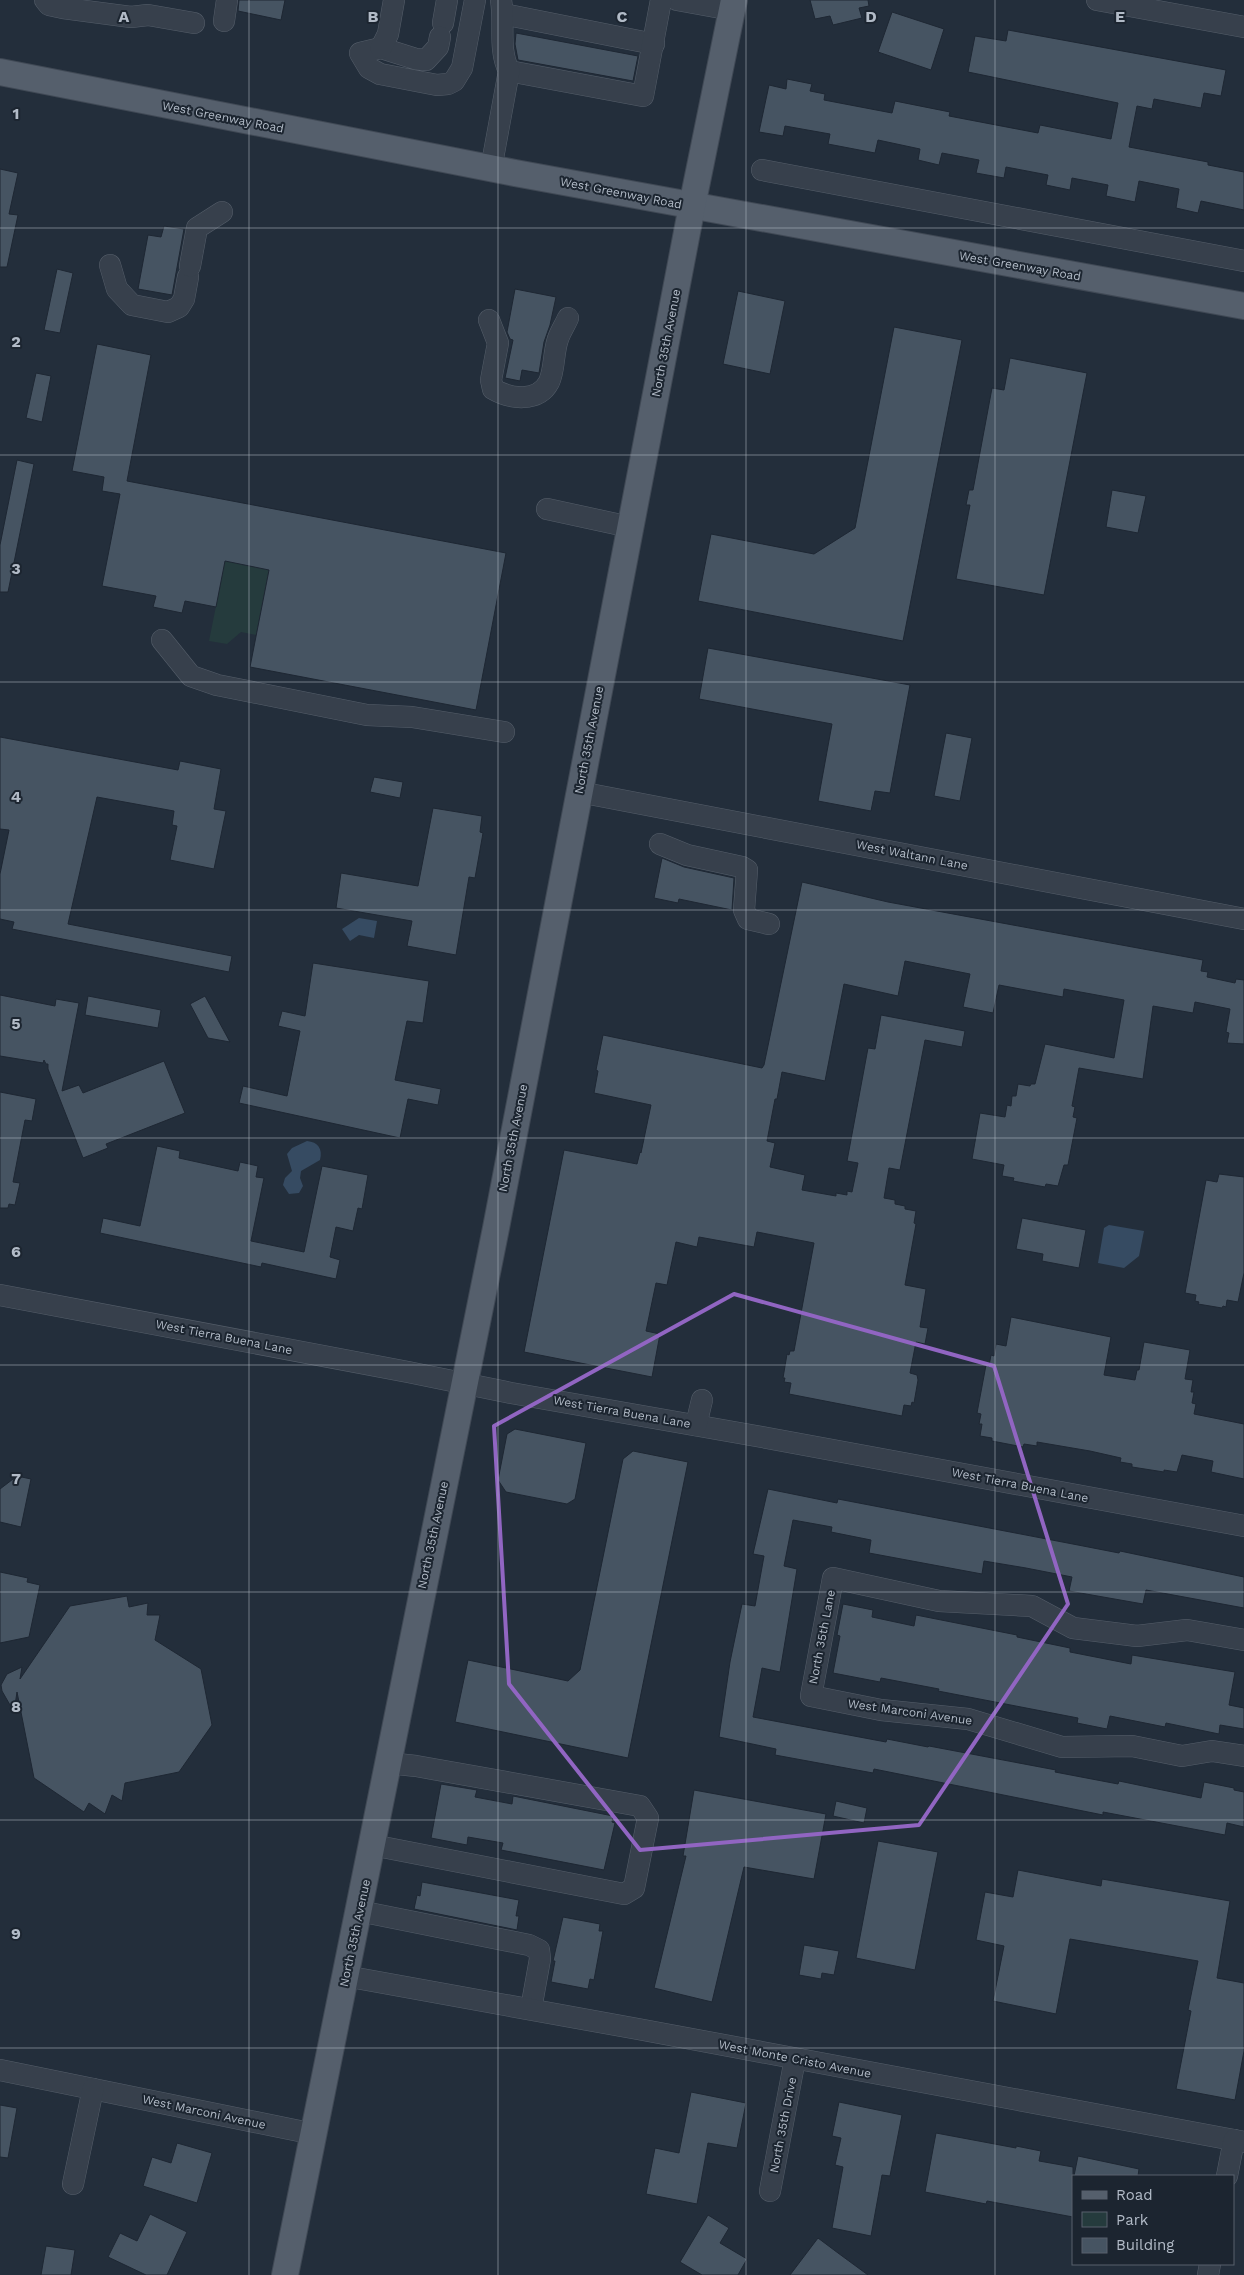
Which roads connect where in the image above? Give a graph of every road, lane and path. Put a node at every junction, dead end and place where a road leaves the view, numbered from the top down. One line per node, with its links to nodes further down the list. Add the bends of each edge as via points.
1 (45, 0): 12 (street, via 49,5 63,8 131,18 148,15)
2 (227, 0): 11 (street)
3 (394, 0): 15 (street, via 388,34)
4 (447, 0): 15 (street, via 438,47 426,60)
5 (475, 0): 15 (street, via 462,68 454,81 437,85 380,74 368,68 360,54)
6 (661, 0): 14 (street)
7 (677, 0): 9 (street)
8 (1097, 0): 13 (street)
9 (733, 5): 20 (main road, North 35th Avenue)
10 (502, 7): 14 (street); 16 (street, via 503,59)
11 (224, 21)
12 (194, 23)
13 (1244, 26)
14 (654, 44): 16 (street, via 644,96)
15 (381, 48)
16 (509, 71): 18 (street)
17 (0, 72): 18 (main road, West Greenway Road)
18 (492, 169): 20 (main road, West Greenway Road)
19 (762, 170): 22 (street)
20 (692, 206): 24 (main road, West Greenway Road); 28 (main road, North 35th Avenue)
21 (222, 212): 23 (street, via 197,228 184,299 179,308 168,312 132,305 117,289)
22 (1244, 261)
23 (110, 265)
24 (1244, 306)
25 (568, 318): 26 (street, via 557,340 549,382 536,395 522,397 493,389 491,380 498,342)
26 (489, 320)
27 (547, 509): 28 (street)
28 (630, 527): 31 (main road, North 35th Avenue)
29 (162, 640): 30 (street, via 190,676 218,685 367,715 412,717)
30 (504, 732)
31 (579, 792): 33 (street, West Waltann Lane); 36 (main road, North 35th Avenue)
32 (660, 844): 34 (street, via 687,855 747,870 744,910 748,919)
33 (1244, 919)
34 (769, 924)
35 (0, 1295): 36 (street, West Tierra Buena Lane)
36 (464, 1383): 38 (street, West Tierra Buena Lane); 43 (main road, North 35th Avenue)
37 (702, 1400): 38 (street)
38 (696, 1426): 39 (street, West Tierra Buena Lane)
39 (1244, 1526)
40 (1244, 1640): 41 (street, North 35th Lane, via 1187,1630 1137,1636 1074,1628 1032,1606 939,1601 833,1578)
41 (811, 1696): 42 (street, West Marconi Avenue, via 881,1710 968,1719 1062,1747 1132,1746 1182,1756 1212,1751)
42 (1244, 1756)
43 (388, 1763): 44 (main road, North 35th Avenue); 44 (street, via 640,1806 648,1818 634,1888 624,1894)
44 (372, 1845): 45 (main road, North 35th Avenue)
45 (359, 1911): 46 (main road, North 35th Avenue); 47 (street, via 529,1945 539,1950)
46 (345, 1976): 47 (street, West Monte Cristo Avenue); 51 (main road, North 35th Avenue)
47 (530, 2010): 48 (street, West Monte Cristo Avenue)
48 (795, 2059): 52 (street, West Monte Cristo Avenue); 55 (street, North 35th Drive)
49 (0, 2070): 50 (street, West Marconi Avenue)
50 (93, 2089): 51 (street, West Marconi Avenue); 54 (street)
51 (314, 2134): 56 (main road, North 35th Avenue)
52 (1239, 2141): 53 (street)
53 (1227, 2175)
54 (73, 2184)
55 (770, 2191)
56 (285, 2275)

